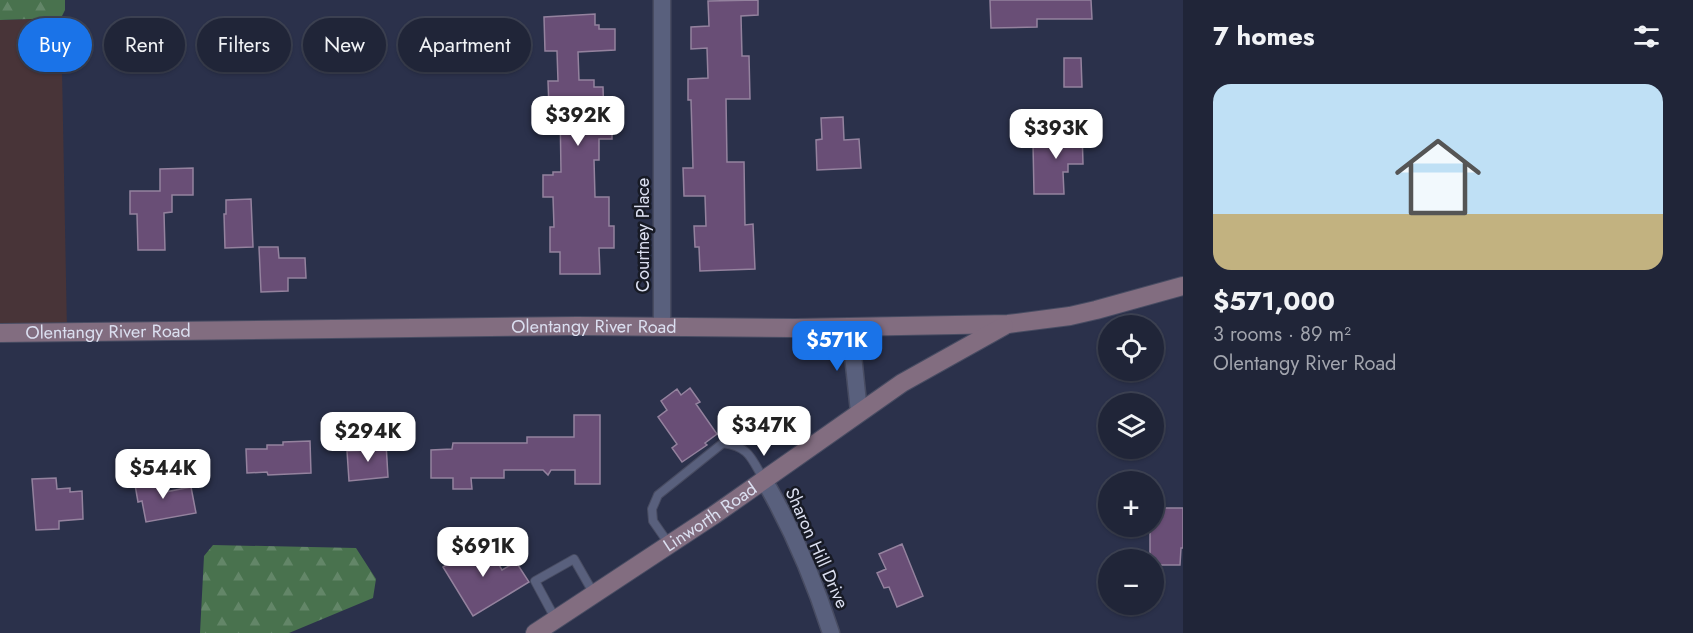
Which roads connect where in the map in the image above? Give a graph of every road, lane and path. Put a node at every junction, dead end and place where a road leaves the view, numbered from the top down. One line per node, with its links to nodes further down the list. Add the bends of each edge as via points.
1 (662, 0): 4 (street, Courtney Place)
2 (1183, 286): 3 (main road, Olentangy River Road, via 1070,316)
3 (1008, 324): 5 (main road, Olentangy River Road); 7 (main road, Linworth Road, via 902,383)
4 (662, 326): 5 (main road, Olentangy River Road); 6 (main road, Olentangy River Road)
5 (850, 327): 7 (street)
6 (0, 333)
7 (859, 412): 8 (main road, Linworth Road)
8 (764, 480): 9 (main road, Linworth Road); 9 (lane, via 747,452 737,445 723,443 658,495 652,509 653,521); 13 (street, Sharon Hill Drive, via 819,595)
9 (669, 545): 10 (main road, Linworth Road)
10 (594, 594): 11 (main road, Linworth Road); 11 (lane, via 574,559 535,581)
11 (556, 620): 12 (main road, Linworth Road)
12 (535, 633)
13 (831, 633)

